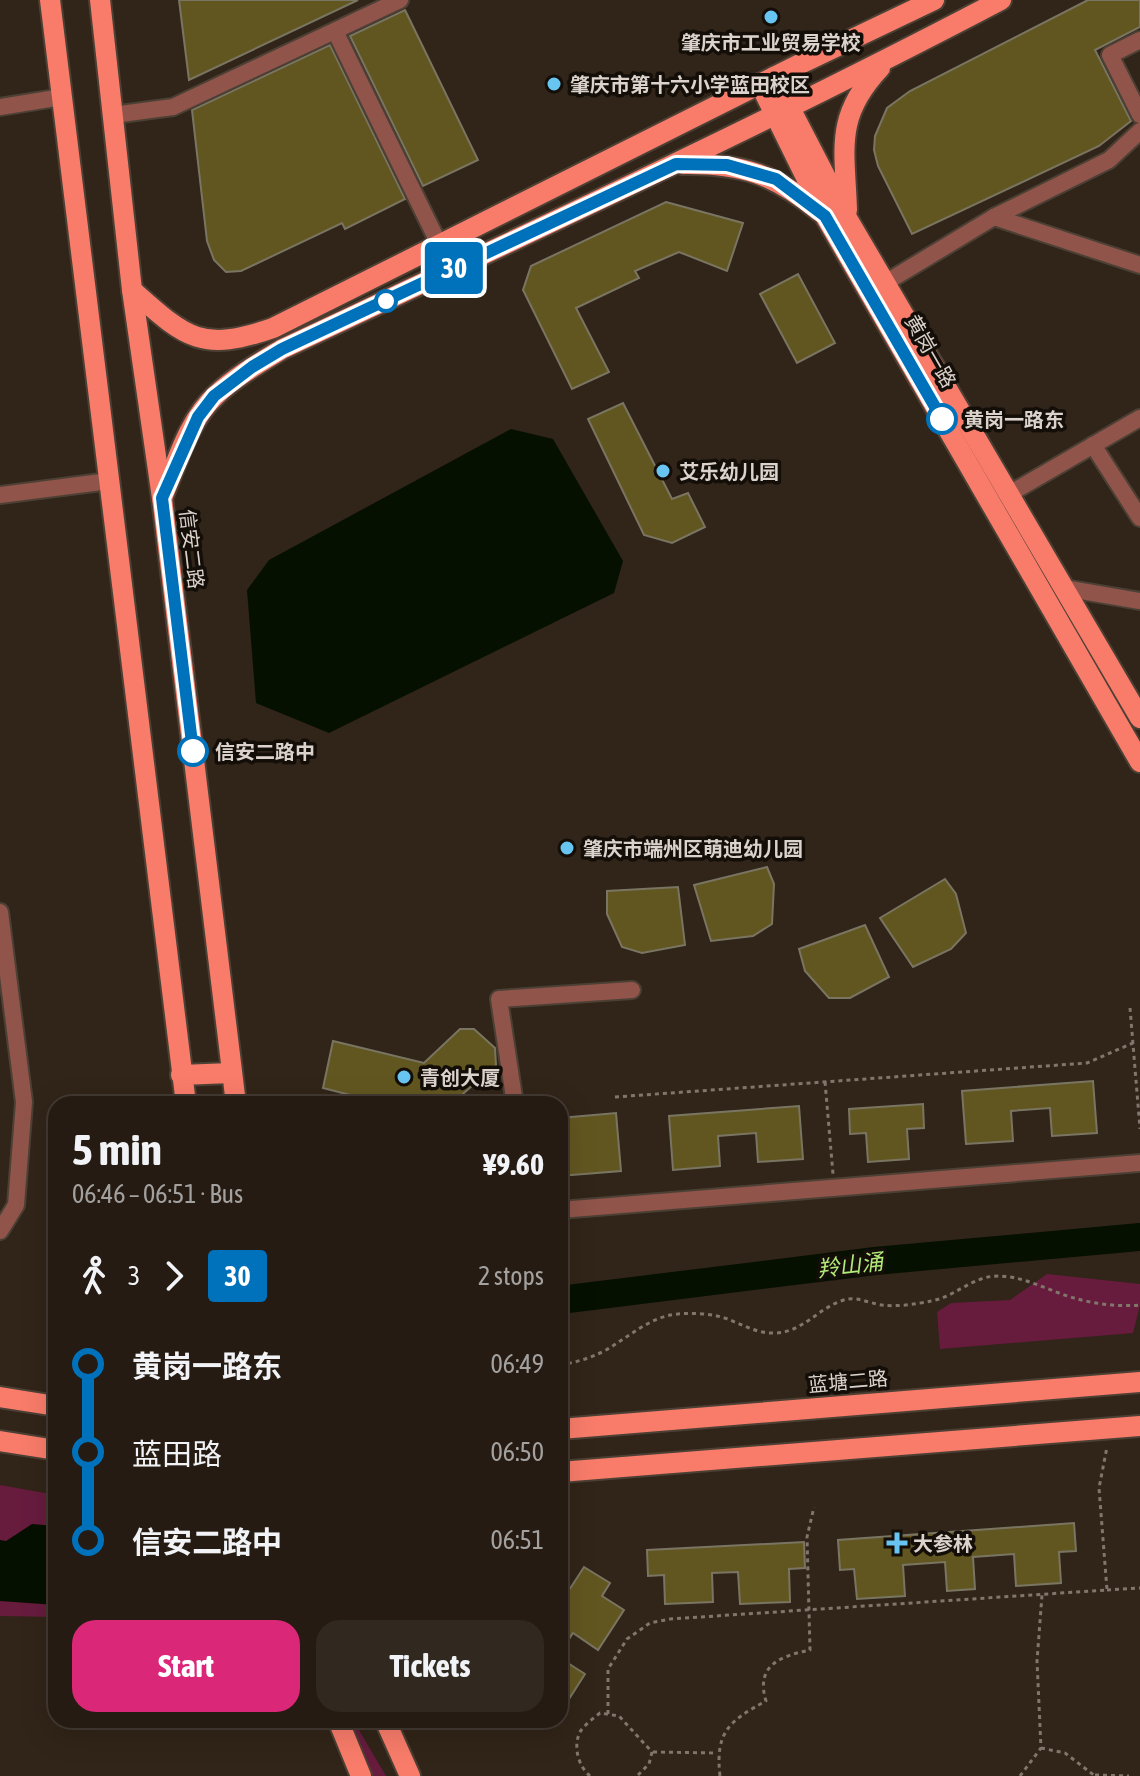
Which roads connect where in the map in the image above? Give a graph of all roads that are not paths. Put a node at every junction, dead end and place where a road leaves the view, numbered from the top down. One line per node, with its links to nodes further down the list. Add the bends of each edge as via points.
1 (50, 0): 10 (main road)
2 (100, 0): 13 (main road, 信安二路)
3 (400, 0): 6 (street)
4 (934, 0): 9 (main road)
5 (1001, 0): 8 (main road)
6 (335, 31): 13 (street, via 173,107); 20 (street)
7 (1140, 40): 14 (street, via 1110,55)
8 (889, 59): 12 (main road); 19 (main road, via 867,82 846,125)
9 (767, 80): 12 (main road, 黄岗一路); 20 (main road)
10 (62, 97): 11 (street); 26 (main road)
11 (0, 107)
12 (783, 112): 16 (main road); 17 (main road, 黄岗一路); 19 (main road, 黄岗一路)
13 (113, 115): 23 (main road, 信安二路)
14 (1140, 115)
15 (1140, 131): 18 (street, via 1109,160)
16 (676, 164): 17 (main road, via 727,165 776,179); 29 (main road, via 252,367 214,396 198,417)
17 (825, 216): 34 (main road, 黄岗一路)
18 (994, 217): 21 (street); 22 (street)
19 (847, 218): 22 (main road, 黄岗一路)
20 (439, 244): 23 (main road, via 273,328 221,342 201,339 165,319)
21 (1140, 265)
22 (885, 283): 27 (main road, 黄岗一路)
23 (132, 290): 29 (main road, 信安二路)
24 (1140, 418): 25 (street)
25 (1093, 445): 27 (street); 30 (street)
26 (109, 481): 28 (street); 38 (main road)
27 (1009, 494): 31 (main road, 黄岗一路)
28 (0, 495)
29 (162, 498): 37 (main road, 信安二路)
30 (1140, 518)
31 (1064, 588): 32 (street); 33 (main road, 黄岗一路)
32 (1140, 601)
33 (1140, 718)
34 (1140, 762)
35 (0, 912): 44 (street, via 24,1102 16,1205)
36 (632, 990): 41 (street, via 499,999)
37 (231, 1073): 38 (main road); 40 (main road, 信安二路)
38 (181, 1075): 39 (main road)
39 (185, 1096)
40 (235, 1096)
41 (514, 1096)
42 (1140, 1163): 43 (street)
43 (568, 1209)
44 (0, 1231)
45 (1140, 1382): 49 (main road, 蓝塘二路)
46 (0, 1397): 47 (main road)
47 (48, 1405)
48 (1140, 1426): 52 (main road)
49 (568, 1428)
50 (0, 1441): 51 (main road)
51 (48, 1449)
52 (568, 1471)
53 (341, 1728): 55 (main road)
54 (389, 1728): 56 (main road)
55 (361, 1776)
56 (410, 1776)

